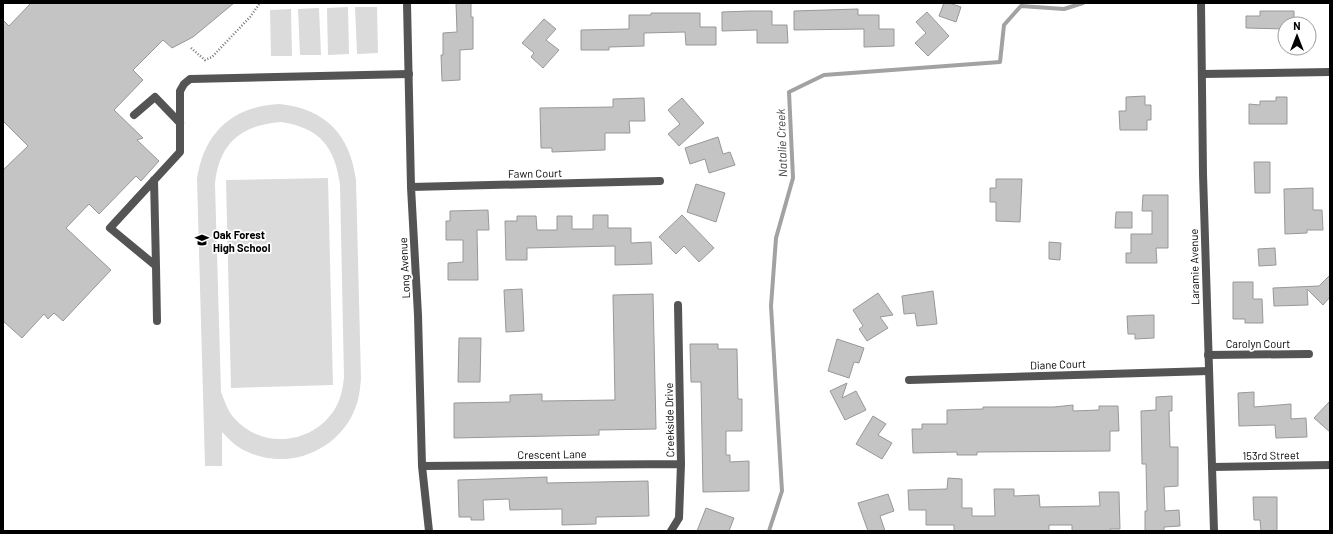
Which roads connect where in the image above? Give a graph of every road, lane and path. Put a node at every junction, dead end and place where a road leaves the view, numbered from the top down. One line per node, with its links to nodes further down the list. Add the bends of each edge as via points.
1 (260, 3): 4 (path, via 212,57 205,60)
2 (408, 3): 6 (street, Long Avenue)
3 (1201, 3): 7 (street, Laramie Avenue)
4 (191, 48)
5 (1330, 72): 7 (street)
6 (409, 74): 9 (street, via 190,79 180,91); 12 (street, Long Avenue)
7 (1202, 74): 17 (street, Laramie Avenue)
8 (134, 115): 9 (street, via 155,97)
9 (180, 123): 10 (street, via 180,152)
10 (154, 180): 13 (street); 13 (street, via 110,228)
11 (660, 181): 12 (street, Fawn Court)
12 (410, 187): 22 (street, Long Avenue, via 418,315)
13 (156, 266): 15 (street)
14 (678, 305): 20 (street, Creekside Drive)
15 (157, 321)
16 (1309, 354): 17 (street, Carolyn Court)
17 (1208, 355): 18 (street, Laramie Avenue)
18 (1209, 371): 19 (street, Diane Court); 23 (street, Laramie Avenue)
19 (909, 380)
20 (681, 464): 22 (street, Crescent Lane); 25 (street, Creekside Drive, via 679,518)
21 (1330, 464): 23 (street, 153rd Street)
22 (422, 466): 24 (street, Long Avenue)
23 (1212, 467): 26 (street, Laramie Avenue)
24 (429, 531)
25 (670, 531)
26 (1214, 531)

